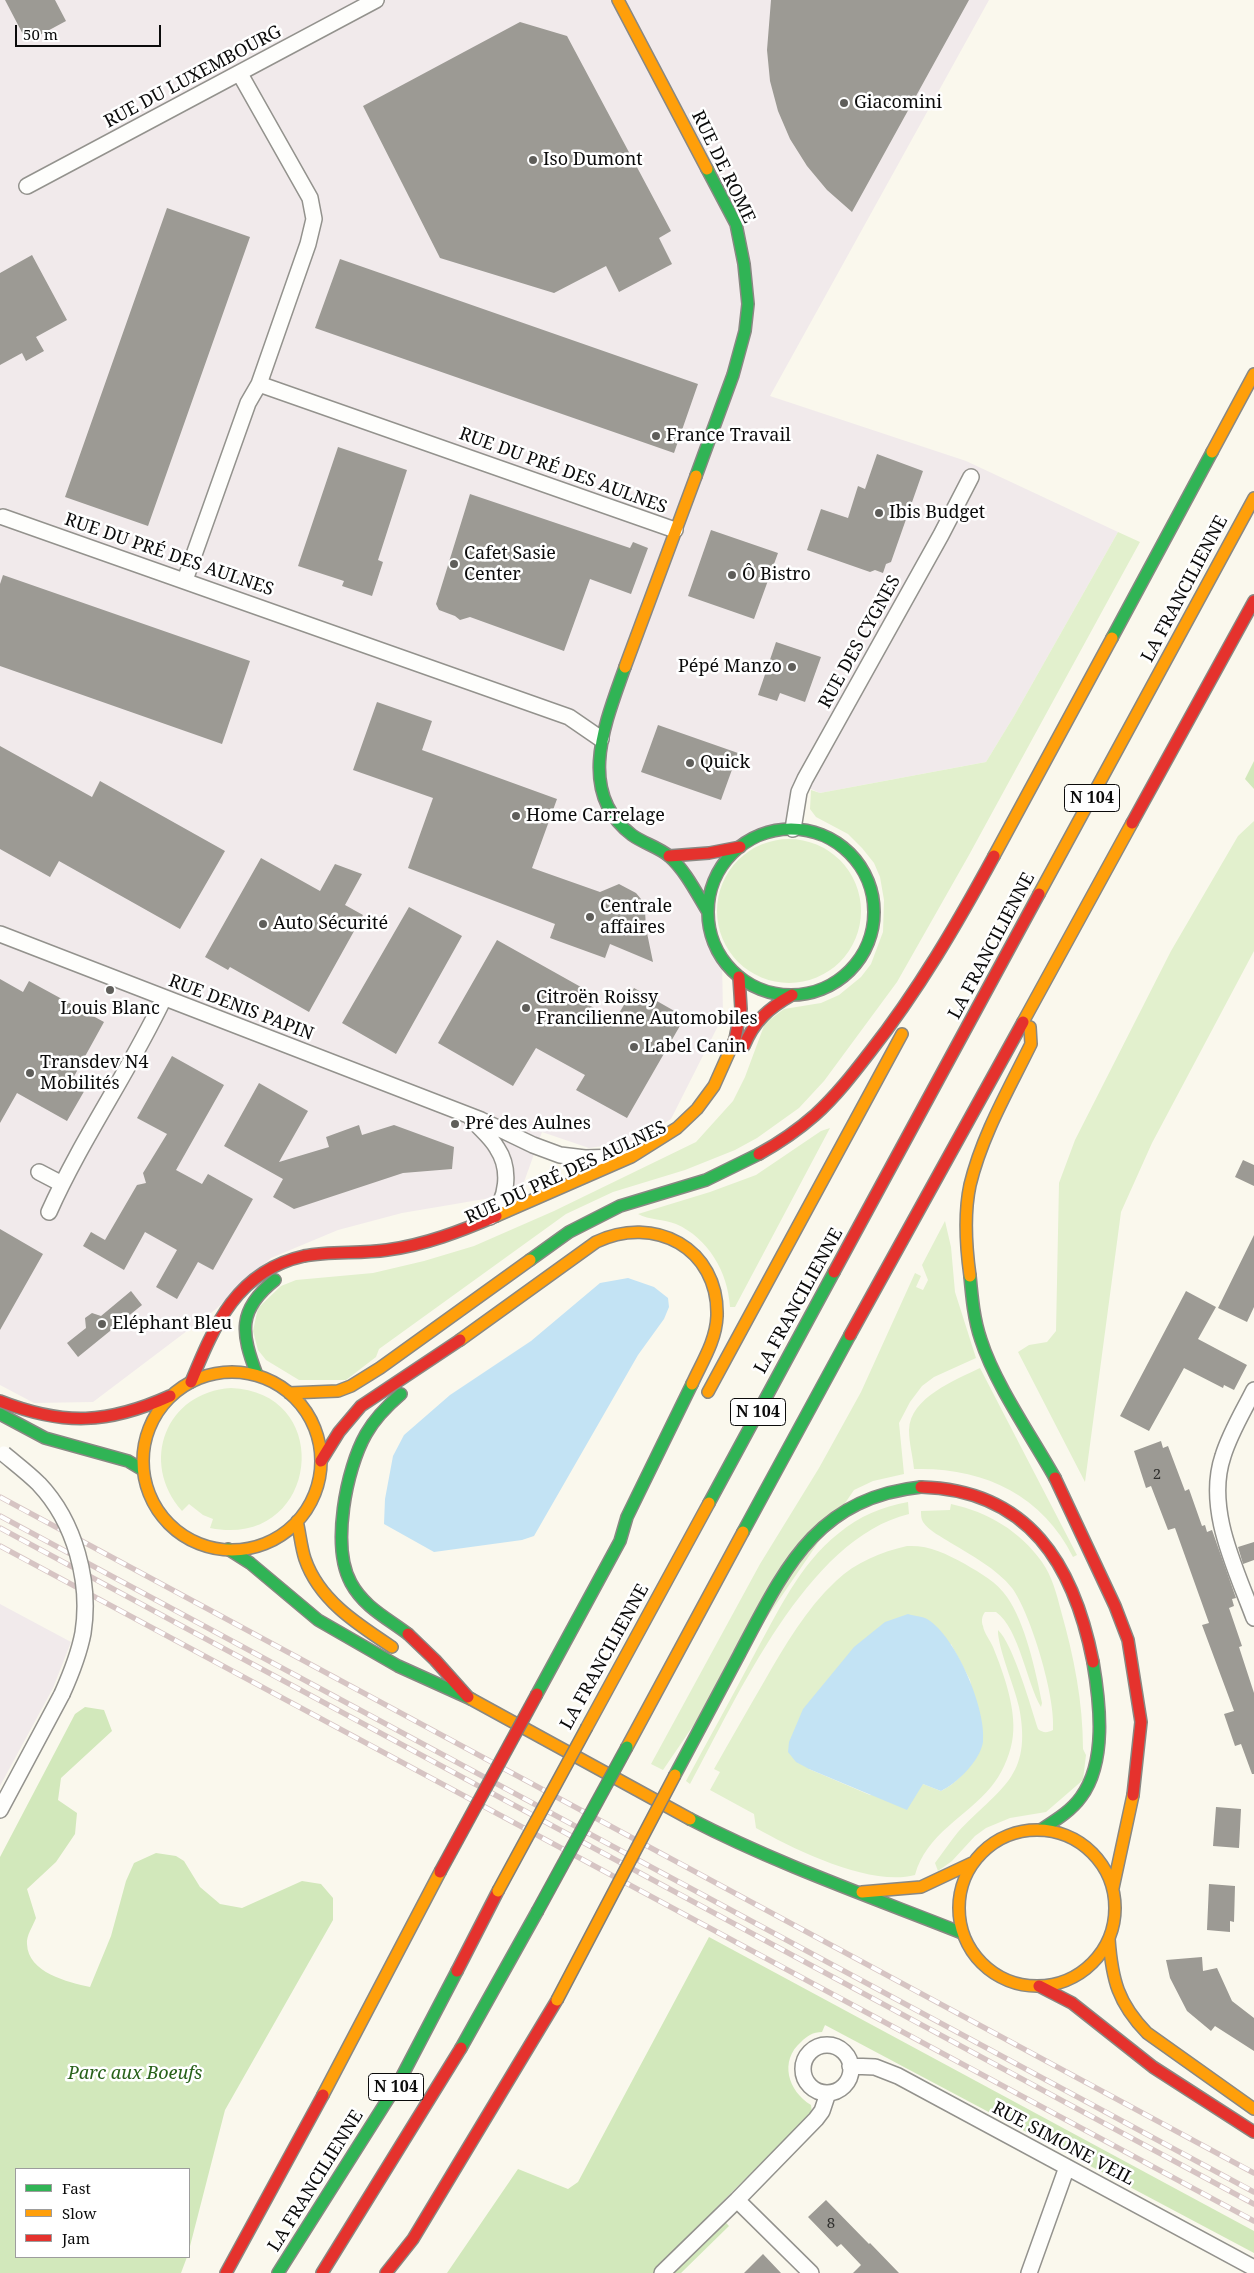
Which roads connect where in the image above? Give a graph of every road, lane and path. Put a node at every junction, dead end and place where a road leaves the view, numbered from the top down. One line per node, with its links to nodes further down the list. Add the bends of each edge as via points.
1 (376, 0): 3 (street, RUE DU LUXEMBOURG)
2 (618, 0): 10 (main road, RUE DE ROME, via 736,224 748,294 745,330 733,375)
3 (240, 74): 4 (street, RUE DU LUXEMBOURG); 6 (street, via 310,198 314,219)
4 (27, 186)
5 (1254, 374): 18 (main road)
6 (259, 384): 10 (street, RUE DU PRÉ DES AULNES); 11 (street, via 248,403)
7 (971, 477): 14 (street, RUE DES CYGNES, via 805,779 799,792)
8 (1254, 498): 72 (main road, LA FRANCILIENNE / N 104, bridge, via 498,1891 400,2080)
9 (3, 517): 11 (street, RUE DU PRÉ DES AULNES)
10 (674, 530): 13 (main road, RUE DU PRÉ DES AULNES)
11 (185, 580): 13 (street, RUE DU PRÉ DES AULNES, via 569,717)
12 (1254, 601): 24 (main road, N 104)
13 (601, 739): 16 (main road, RUE DU PRÉ DES AULNES, via 600,788 607,804 632,835)
14 (793, 829): 15 (main road, via 769,832); 21 (main road, via 824,836 851,854 868,881 874,912 868,944 850,970 823,988)
15 (740, 846): 16 (main road, via 710,853); 17 (main road, via 718,872)
16 (669, 856): 17 (main road, RUE DU PRÉ DES AULNES)
17 (708, 912): 20 (main road, via 716,947)
18 (957, 924): 23 (main road); 41 (main road, via 863,1063 816,1115 785,1139 729,1171 641,1198 584,1223 351,1386 338,1391)
19 (0, 934): 22 (street, RUE DENIS PAPIN)
20 (739, 977): 21 (main road, via 764,990); 29 (main road, RUE DU PRÉ DES AULNES, via 743,998 738,1034 724,1070 706,1101 663,1140)
21 (792, 995): 27 (main road, via 763,1012 753,1025 724,1091)
22 (164, 998): 26 (street, RUE DENIS PAPIN); 31 (street)
23 (917, 1008)
24 (1028, 1012): 59 (main road, via 1032,1044 981,1150 970,1186 968,1262 981,1341 1000,1382 1057,1481 1128,1640 1140,1722 1136,1778); 73 (main road, N 104, bridge, via 457,2056)
25 (907, 1025): 43 (main road)
26 (468, 1115): 29 (street, RUE DENIS PAPIN, via 560,1155); 34 (street, RUE DENIS PAPIN, via 497,1147 506,1173 500,1204)
27 (701, 1122)
28 (661, 1152): 33 (main road, RUE DU PRÉ DES AULNES)
29 (628, 1157): 34 (main road, RUE DU PRÉ DES AULNES)
30 (39, 1172): 31 (street)
31 (62, 1184): 32 (street)
32 (49, 1212)
33 (533, 1213)
34 (480, 1229): 35 (main road, RUE DU PRÉ DES AULNES, via 423,1253); 39 (main road, RUE DU PRÉ DES AULNES, via 400,1248 294,1258 273,1267 250,1282 221,1313)
35 (355, 1264)
36 (306, 1268): 38 (main road, via 278,1278 249,1306 244,1329 246,1347)
37 (412, 1373): 48 (main road, via 384,1388 362,1406 341,1429); 52 (main road, via 597,1240 620,1232 647,1231 672,1238 688,1249 714,1285 718,1310 715,1332 699,1372 627,1517); 55 (main road, via 406,1390 381,1412 357,1449 342,1521 341,1550 349,1581 359,1596 414,1639)
38 (257, 1375): 39 (main road, via 223,1372); 41 (main road)
39 (191, 1382): 42 (main road)
40 (1254, 1390): 45 (street)
41 (289, 1393): 48 (main road, via 303,1406 313,1423)
42 (171, 1396): 44 (main road, via 119,1415 76,1418 24,1412); 49 (main road, via 160,1408 146,1437)
43 (705, 1399)
44 (0, 1401)
45 (1249, 1412): 54 (street, via 1222,1458 1218,1483 1219,1510 1226,1540)
46 (0, 1414): 49 (main road, via 45,1438 128,1461)
47 (2, 1453): 56 (street, bridge, via 40,1485 54,1504 70,1535 80,1567 84,1600 83,1633 74,1668)
48 (321, 1461): 51 (main road, via 315,1493)
49 (143, 1470): 53 (main road, via 152,1500 171,1525 197,1542)
50 (640, 1519): 52 (main road)
51 (297, 1521): 53 (main road, via 279,1536 259,1546); 55 (main road, via 305,1560 312,1575 335,1604 364,1628)
52 (620, 1541): 71 (main road, bridge)
53 (228, 1549): 55 (main road, via 250,1563 318,1620 398,1666)
54 (1254, 1618)
55 (468, 1698): 60 (main road, via 692,1820 817,1878)
56 (0, 1810)
57 (1042, 1829): 58 (main road, via 1000,1838); 59 (main road, via 1069,1836 1083,1844 1103,1865); 74 (main road, bridge, via 1081,1797 1092,1774 1097,1746 1094,1670 1084,1627 1065,1575 1051,1550 1035,1532 1018,1516 983,1497 951,1489 912,1488 872,1496 833,1519 810,1539 785,1573 557,2000 413,2239)
58 (972, 1863): 60 (main road, via 922,1887); 61 (main road, via 960,1891 958,1915)
59 (1113, 1888): 62 (main road, via 1115,1914)
60 (859, 1892): 61 (main road)
61 (962, 1933): 63 (main road, via 973,1954 992,1971 1010,1981)
62 (1109, 1939): 63 (main road, via 1096,1960 1080,1974 1056,1984); 66 (main road, via 1112,1978 1134,2021)
63 (1039, 1986): 67 (main road, via 1072,2003 1153,2067)
64 (850, 2066): 65 (street, via 847,2081); 65 (street, via 843,2052 837,2048 822,2046 808,2054 803,2068 807,2083 820,2092); 68 (street, RUE SIMONE VEIL, via 875,2067 898,2076)
65 (828, 2093): 69 (street, via 816,2119)
66 (1254, 2109)
67 (1254, 2132)
68 (1067, 2168): 70 (street, RUE SIMONE VEIL); 77 (street)
69 (737, 2200): 75 (street); 76 (street)
70 (1254, 2269): 78 (street)
71 (226, 2273)
72 (278, 2273)
73 (322, 2273)
74 (386, 2273)
75 (662, 2273)
76 (811, 2273)
77 (1029, 2273)
78 (1252, 2273)

